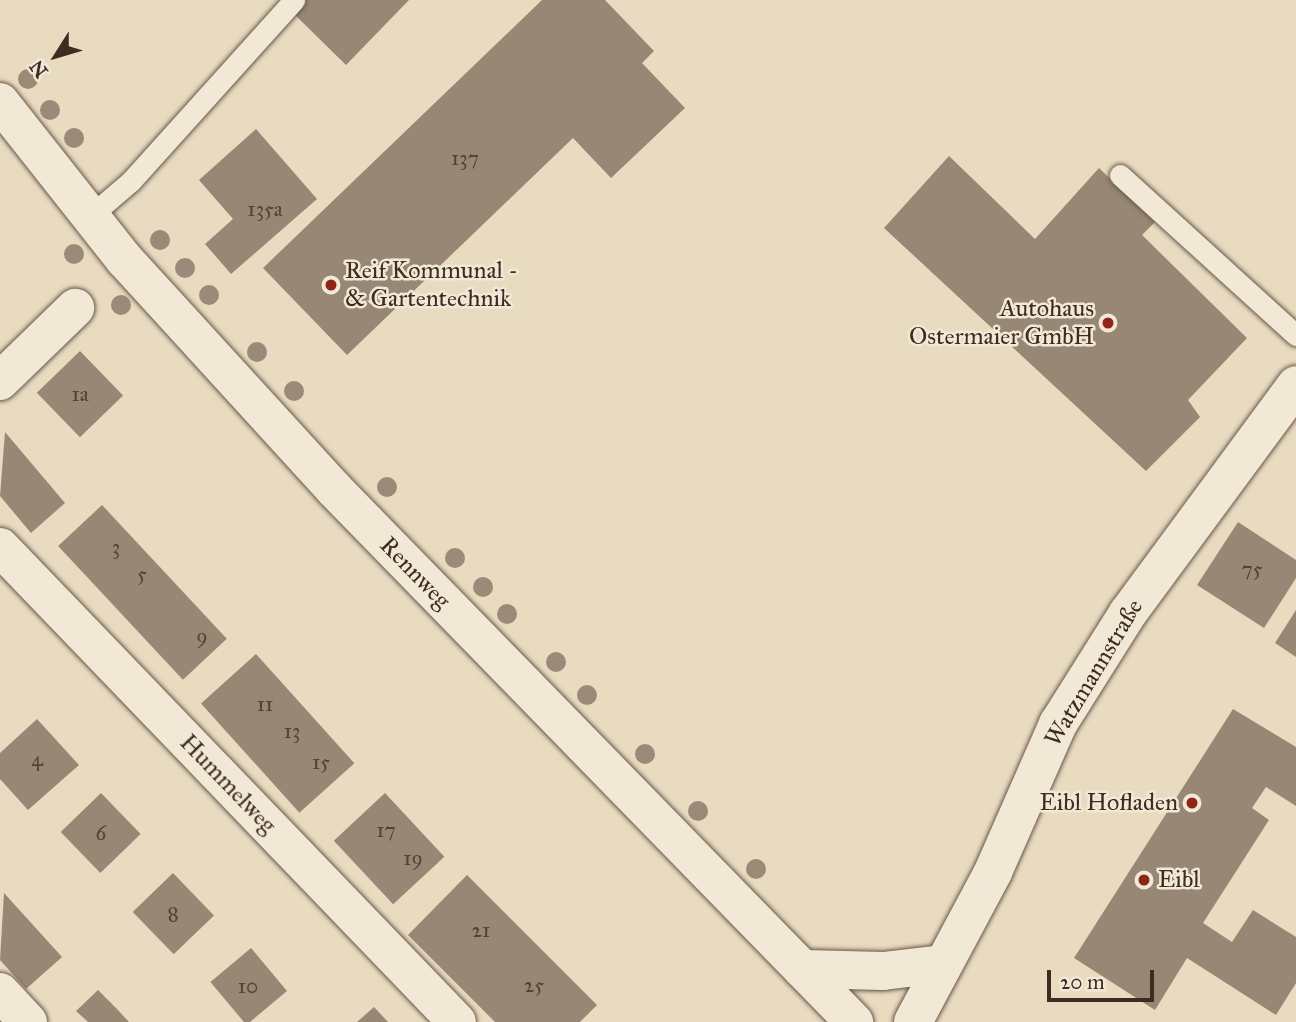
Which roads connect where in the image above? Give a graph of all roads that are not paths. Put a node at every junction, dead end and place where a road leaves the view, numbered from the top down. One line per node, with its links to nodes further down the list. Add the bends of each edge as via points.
1 (294, 0): 4 (lane, via 131,181)
2 (0, 102): 4 (street, Rennweg)
3 (1121, 175): 6 (lane)
4 (89, 217): 11 (street, Rennweg, via 334,489)
5 (75, 308): 7 (street)
6 (1296, 335)
7 (0, 381)
8 (1296, 385): 10 (street, Watzmannstraße, via 1136,601 1058,724 993,872)
9 (0, 547): 14 (street, Hummelweg)
10 (943, 964): 11 (street, via 883,971); 16 (street, Watzmannstraße)
11 (803, 969): 15 (street, Rennweg)
12 (0, 992): 13 (street)
13 (27, 1022)
14 (457, 1022)
15 (854, 1022)
16 (913, 1022)

